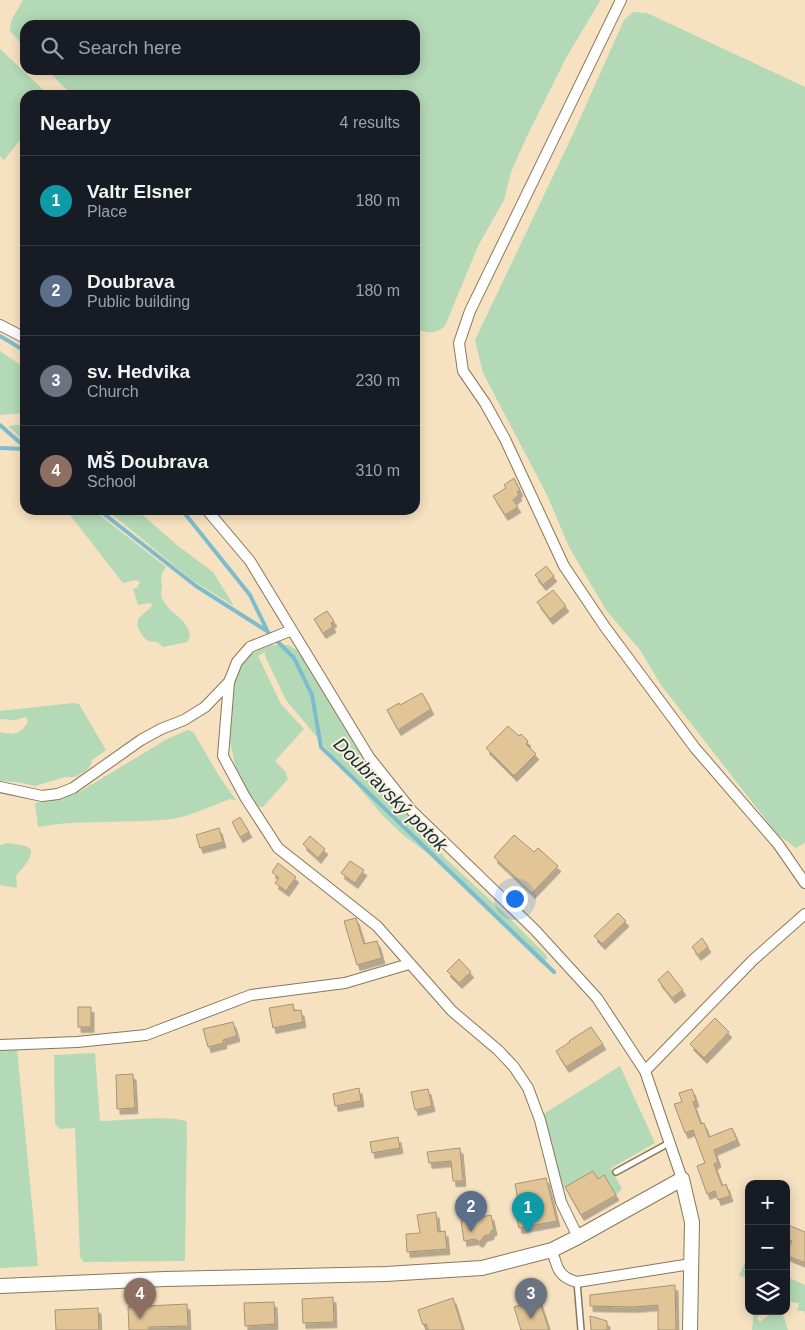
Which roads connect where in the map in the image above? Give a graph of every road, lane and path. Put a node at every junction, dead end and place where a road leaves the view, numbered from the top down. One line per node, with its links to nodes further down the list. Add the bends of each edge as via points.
1 (621, 0): 8 (street, via 470,311 459,343 463,371 506,438 564,566 695,748 778,844)
2 (0, 324): 3 (street)
3 (20, 335)
4 (210, 515): 5 (street, via 250,561)
5 (292, 630): 6 (street, via 250,647 237,662); 12 (street, via 370,757 406,804 535,930 597,998)
6 (229, 682): 7 (street, via 204,707 141,740 65,791 42,796); 10 (street, via 223,756 245,797 278,848 377,926)
7 (0, 787)
8 (805, 884)
9 (805, 914): 12 (street, via 753,960)
10 (410, 964): 11 (street, via 344,983 251,995 146,1035); 16 (street, via 452,1011 498,1050 528,1088 540,1120 561,1202)
11 (0, 1045)
12 (645, 1071): 13 (street)
13 (669, 1143): 14 (lane); 15 (street)
14 (616, 1172)
15 (682, 1179): 16 (street); 18 (street, via 692,1222)
16 (578, 1237): 17 (street)
17 (552, 1250): 19 (street, via 561,1274); 20 (street, via 482,1268)
18 (691, 1264): 19 (street); 22 (street)
19 (578, 1282): 21 (lane)
20 (0, 1286)
21 (581, 1330)
22 (690, 1330)

